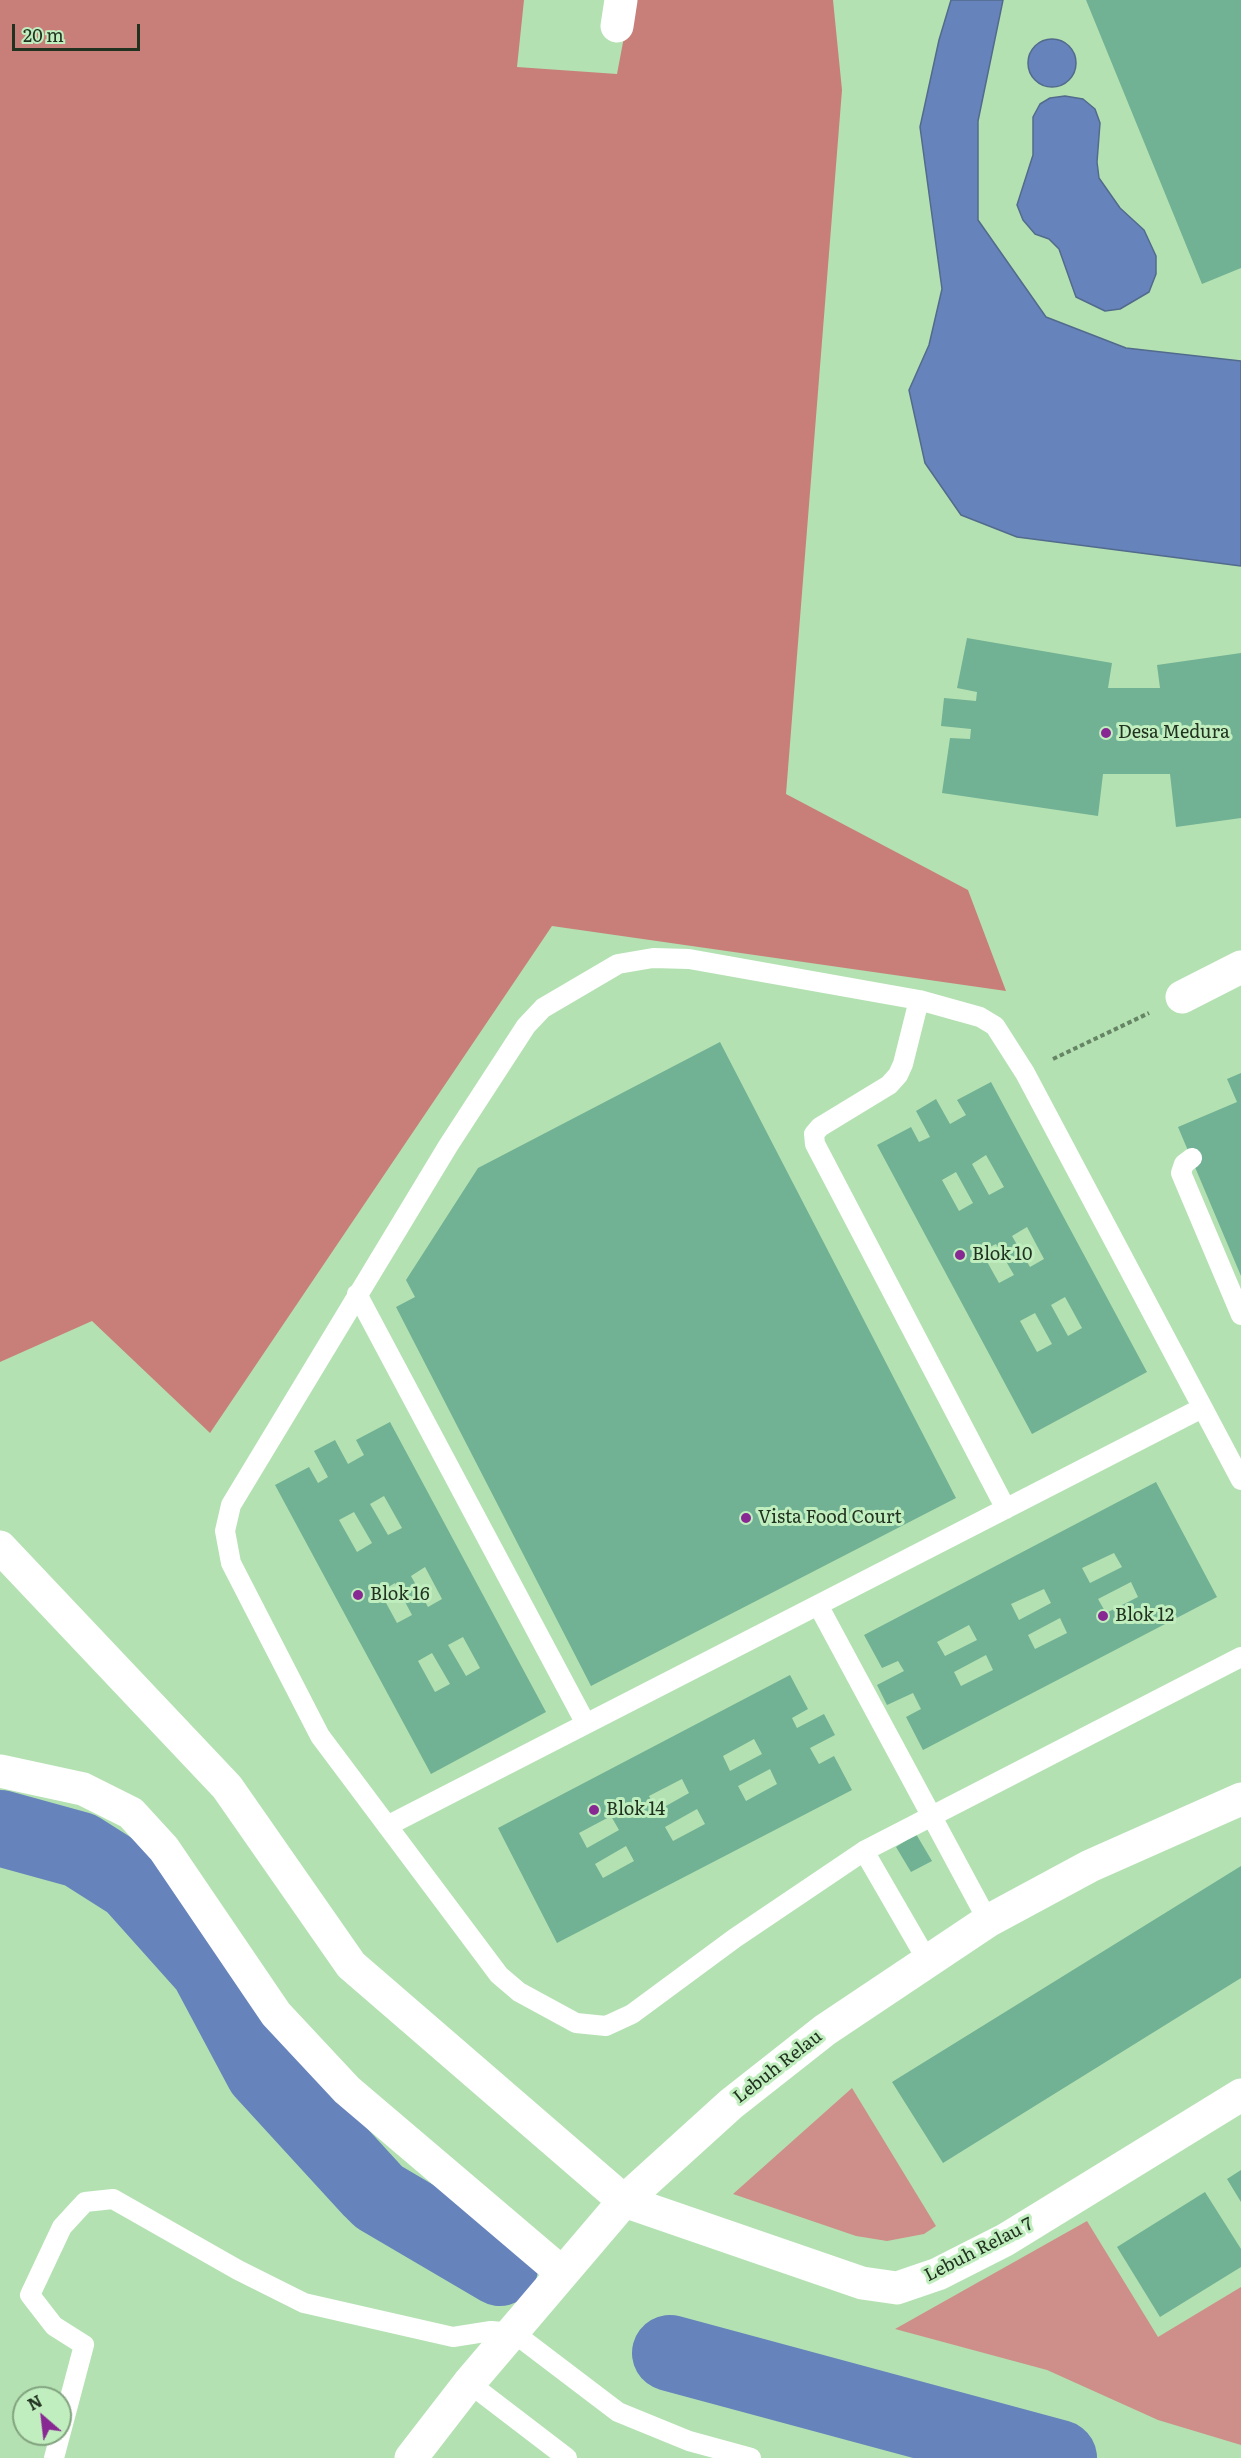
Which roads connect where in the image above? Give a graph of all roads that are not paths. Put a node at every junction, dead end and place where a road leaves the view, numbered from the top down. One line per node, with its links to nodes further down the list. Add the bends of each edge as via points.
1 (1241, 967): 2 (street)
2 (1182, 996)
3 (919, 1000): 5 (lane, via 689,958 653,958 618,964 543,1008 526,1026); 7 (lane, via 980,1017 1005,1038); 9 (lane, via 898,1075 820,1127 814,1134 814,1144)
4 (1192, 1158): 6 (lane, via 1181,1173)
5 (357, 1294): 13 (lane); 17 (lane, via 231,1505 225,1531 231,1563 320,1736)
6 (1241, 1315)
7 (1202, 1408): 8 (lane); 9 (lane)
8 (1241, 1480)
9 (1006, 1509): 11 (lane)
10 (0, 1547): 22 (street, via 227,1787 351,1965)
11 (818, 1605): 13 (lane); 16 (lane)
12 (1241, 1657): 16 (lane)
13 (586, 1724): 17 (lane)
14 (0, 1770): 23 (street, via 82,1789 131,1813 164,1849 276,2014 347,2090)
15 (1241, 1799): 19 (street, Lebuh Relau, via 1090,1866)
16 (930, 1815): 18 (lane); 19 (lane)
17 (387, 1826): 18 (lane, via 500,1975 519,1992 576,2023 606,2026 632,2014)
18 (864, 1851): 20 (lane)
19 (988, 1921): 20 (street, Lebuh Relau)
20 (927, 1960): 22 (street, Lebuh Relau, via 825,2030 731,2104)
21 (1241, 2095): 22 (street, Lebuh Relau 7, via 1005,2240 938,2274 897,2288 862,2283)
22 (624, 2201): 23 (street, Lebuh Relau)
23 (561, 2272): 24 (street, Lebuh Relau)
24 (514, 2333): 25 (street, Lebuh Relau); 26 (lane, via 491,2331 453,2337 304,2303 113,2199 85,2202 63,2227 30,2295 54,2326 84,2344); 29 (lane, via 618,2412 689,2440)
25 (469, 2384): 27 (street, Lebuh Relau); 28 (lane)
26 (54, 2458)
27 (411, 2458)
28 (567, 2458)
29 (751, 2458)

